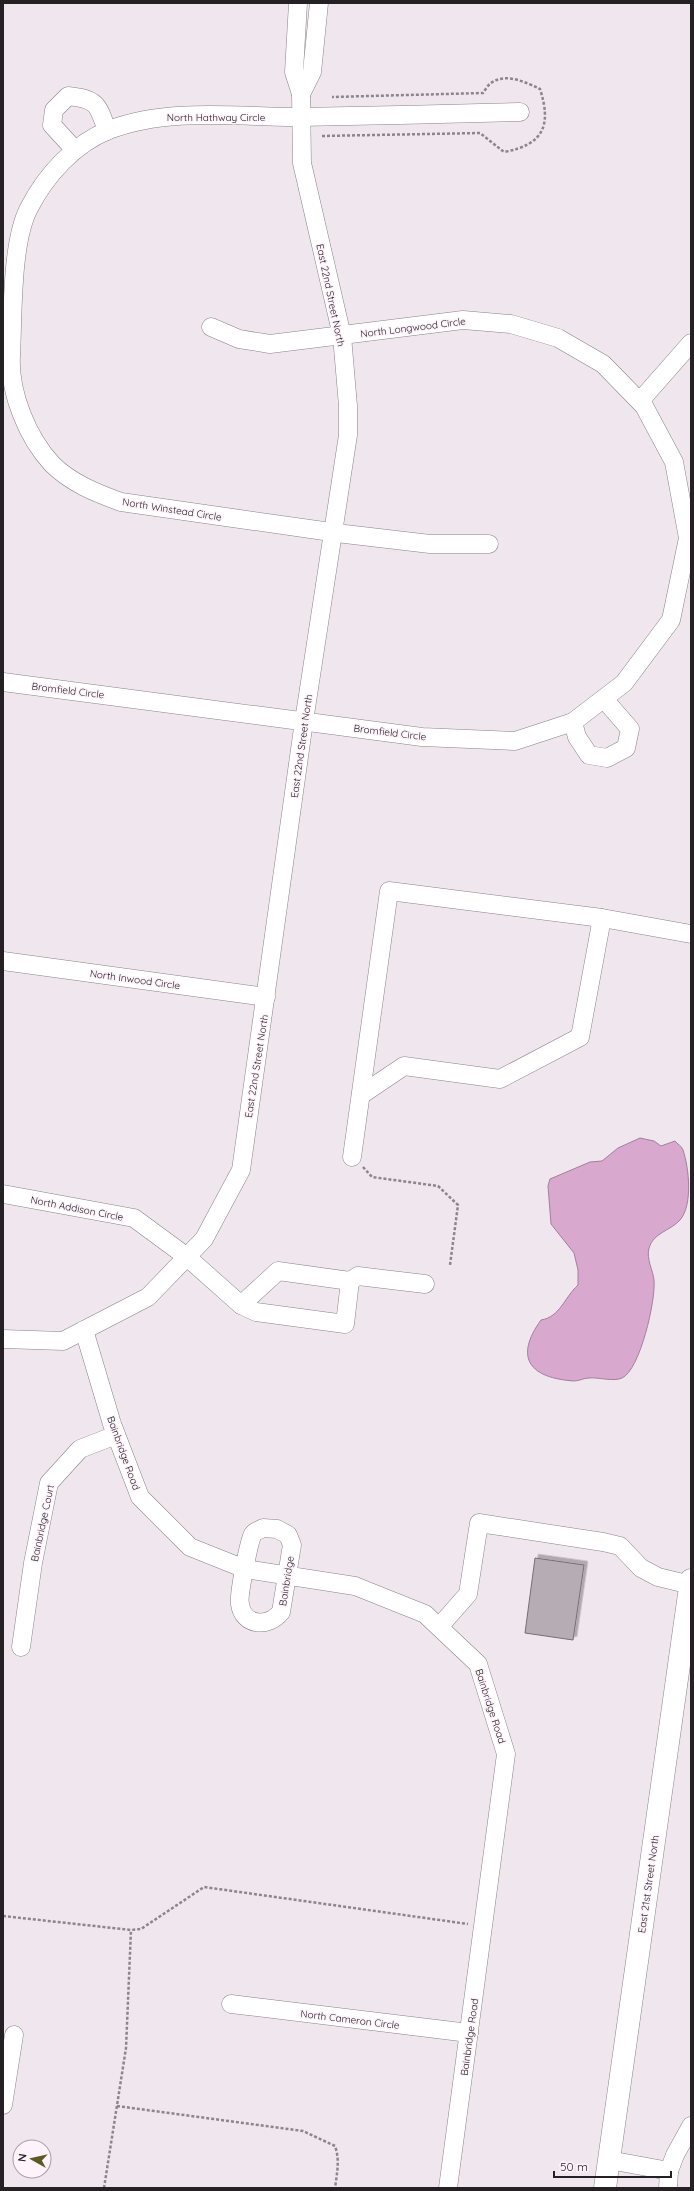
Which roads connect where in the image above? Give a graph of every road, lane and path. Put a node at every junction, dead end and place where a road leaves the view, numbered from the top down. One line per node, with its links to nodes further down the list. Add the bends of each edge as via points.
1 (298, 3): 3 (street, East 22nd Street North, via 294,72)
2 (319, 3): 3 (street, East 22nd Street North, via 312,72)
3 (301, 94): 5 (street, East 22nd Street North)
4 (520, 112): 5 (street, North Hathway Circle)
5 (301, 117): 6 (street, North Hathway Circle, via 169,116 132,122); 10 (street, East 22nd Street North, via 302,163)
6 (107, 131): 7 (street, North Hathway Circle); 7 (street, via 99,108 87,98 68,96 54,110 52,124)
7 (74, 149): 8 (street, North Hathway Circle, via 40,190 28,210 19,239)
8 (14, 287): 13 (street, North Winstead Circle, via 10,360 12,385 20,413 52,463 74,481 120,502)
9 (211, 327): 10 (street, North Longwood Circle, via 239,339 270,344)
10 (342, 336): 12 (street, North Longwood Circle, via 463,320 511,324 558,338 603,364); 13 (street, East 22nd Street North, via 348,435)
11 (691, 343): 12 (street)
12 (640, 401): 15 (street, North Longwood Circle, via 674,462 688,538)
13 (334, 533): 14 (street, North Winstead Circle, via 430,544); 18 (street, East 22nd Street North)
14 (489, 544)
15 (684, 561): 17 (street, Bromfield Circle, via 671,620 624,683)
16 (3, 682): 18 (street, Bromfield Circle)
17 (604, 699): 19 (street, Bromfield Circle); 19 (street, via 630,729 626,748 608,758 589,755 576,737)
18 (304, 721): 19 (street, Bromfield Circle, via 422,737 515,741); 23 (street, East 22nd Street North)
19 (573, 722)
20 (602, 918): 21 (street); 24 (street, via 580,1037 500,1079 404,1066); 24 (street, via 389,891)
21 (691, 934)
22 (3, 961): 23 (street, North Inwood Circle)
23 (266, 997): 27 (street, East 22nd Street North, via 240,1170 204,1239)
24 (361, 1095): 25 (street)
25 (352, 1157): 28 (path, via 372,1177 438,1186 458,1205)
26 (3, 1194): 27 (street, North Addison Circle, via 134,1218)
27 (187, 1257): 31 (street, North Addison Circle); 32 (street, East 22nd Street North, via 148,1297)
28 (450, 1265)
29 (350, 1281): 30 (street, via 358,1276); 31 (street, via 278,1271); 31 (street, North Addison Circle, via 345,1324 256,1312)
30 (425, 1284)
31 (241, 1305)
32 (84, 1330): 33 (street, East 22nd Street North, via 62,1341); 34 (street, Bainbridge Road)
33 (3, 1339)
34 (116, 1435): 35 (street, Bainbridge Road, via 140,1496 190,1547); 39 (street, Bainbridge Court, via 80,1449 49,1482 33,1563)
35 (245, 1569): 36 (street, Bainbridge Road); 36 (street, Bainbridge, via 249,1543 254,1533 263,1528 277,1529 288,1535 292,1545); 36 (street, Bainbridge, via 239,1603 244,1615 254,1621 266,1623 276,1619 281,1612)
36 (286, 1575): 38 (street, Bainbridge Road, via 355,1586 426,1614)
37 (690, 1592): 38 (street, via 641,1568 620,1546 479,1523 468,1594); 49 (main road, East 21st Street North)
38 (439, 1627): 41 (street, Bainbridge Road, via 478,1664 506,1754)
39 (21, 1647)
40 (3, 1916): 42 (path)
41 (484, 1926): 42 (path, via 204,1887 141,1929); 44 (street, Bainbridge Road)
42 (131, 1930): 47 (path, via 126,2048)
43 (231, 2004): 44 (street, North Cameron Circle)
44 (469, 2034): 53 (street, Bainbridge Road)
45 (14, 2035): 46 (street)
46 (3, 2105)
47 (117, 2106): 51 (path); 52 (path, via 303,2131 335,2146 338,2160)
48 (691, 2126): 50 (street, via 675,2155)
49 (609, 2160): 50 (street); 54 (main road, East 21st Street North)
50 (668, 2179)
51 (104, 2188)
52 (335, 2188)
53 (448, 2188)
54 (605, 2188)

